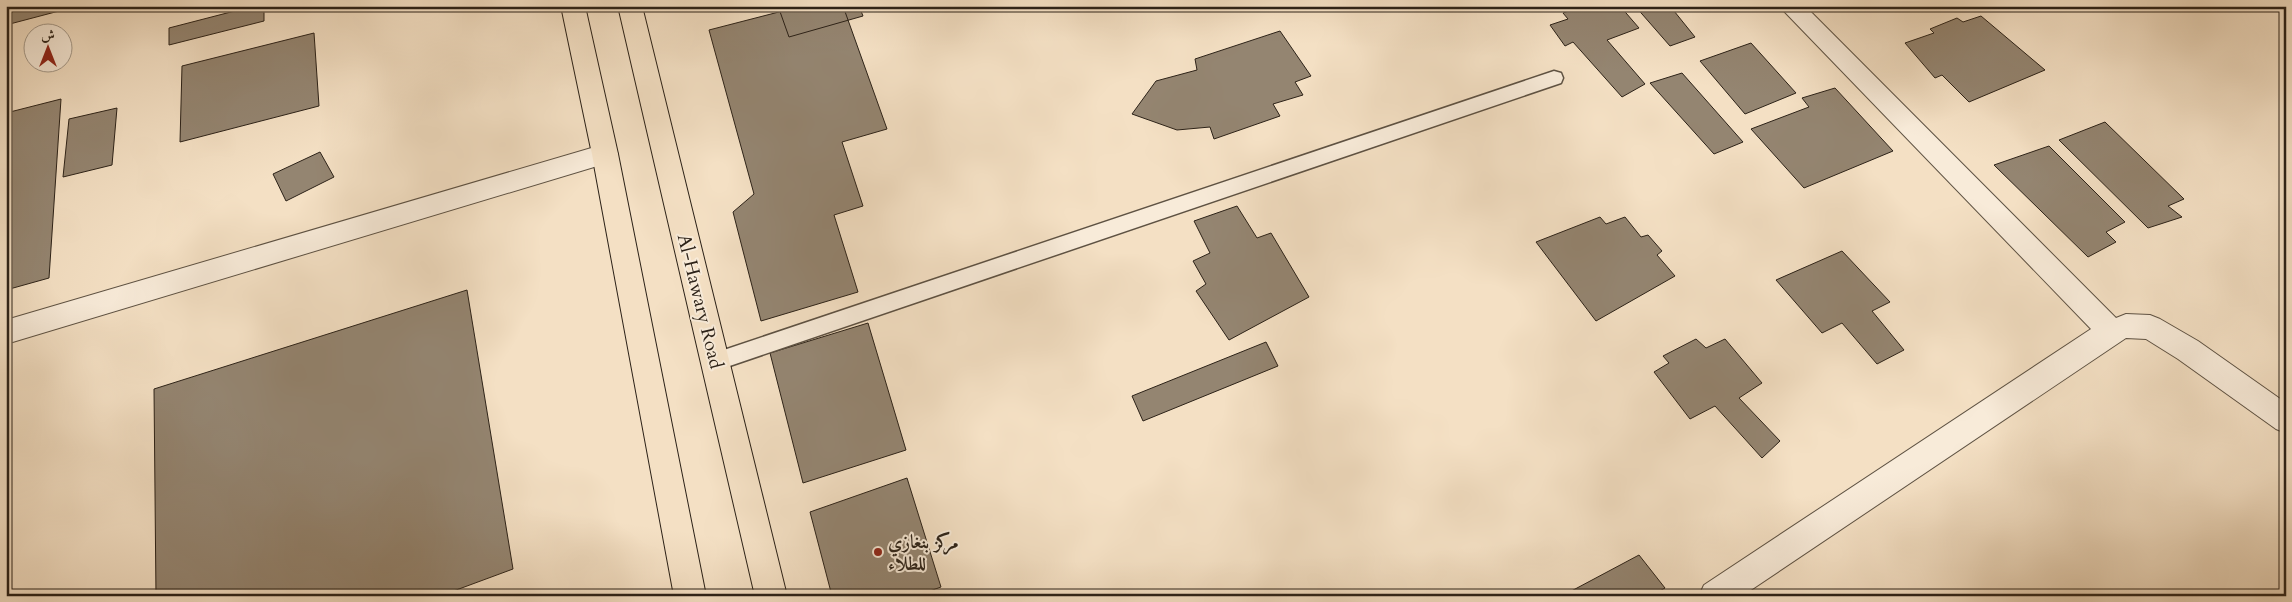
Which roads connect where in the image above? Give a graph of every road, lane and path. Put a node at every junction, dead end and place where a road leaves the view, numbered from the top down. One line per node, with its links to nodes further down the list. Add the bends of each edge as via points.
1 (573, 6): 5 (highway)
2 (630, 6): 8 (highway, Al-Hawary Road)
3 (1791, 6): 6 (street)
4 (1554, 78): 8 (lane)
5 (605, 154): 7 (street); 10 (highway)
6 (2111, 331): 9 (street, via 2126,326 2150,327); 12 (street)
7 (6, 332)
8 (715, 362): 11 (highway, Al-Hawary Road)
9 (2286, 420)
10 (690, 596)
11 (771, 596)
12 (1715, 596)

